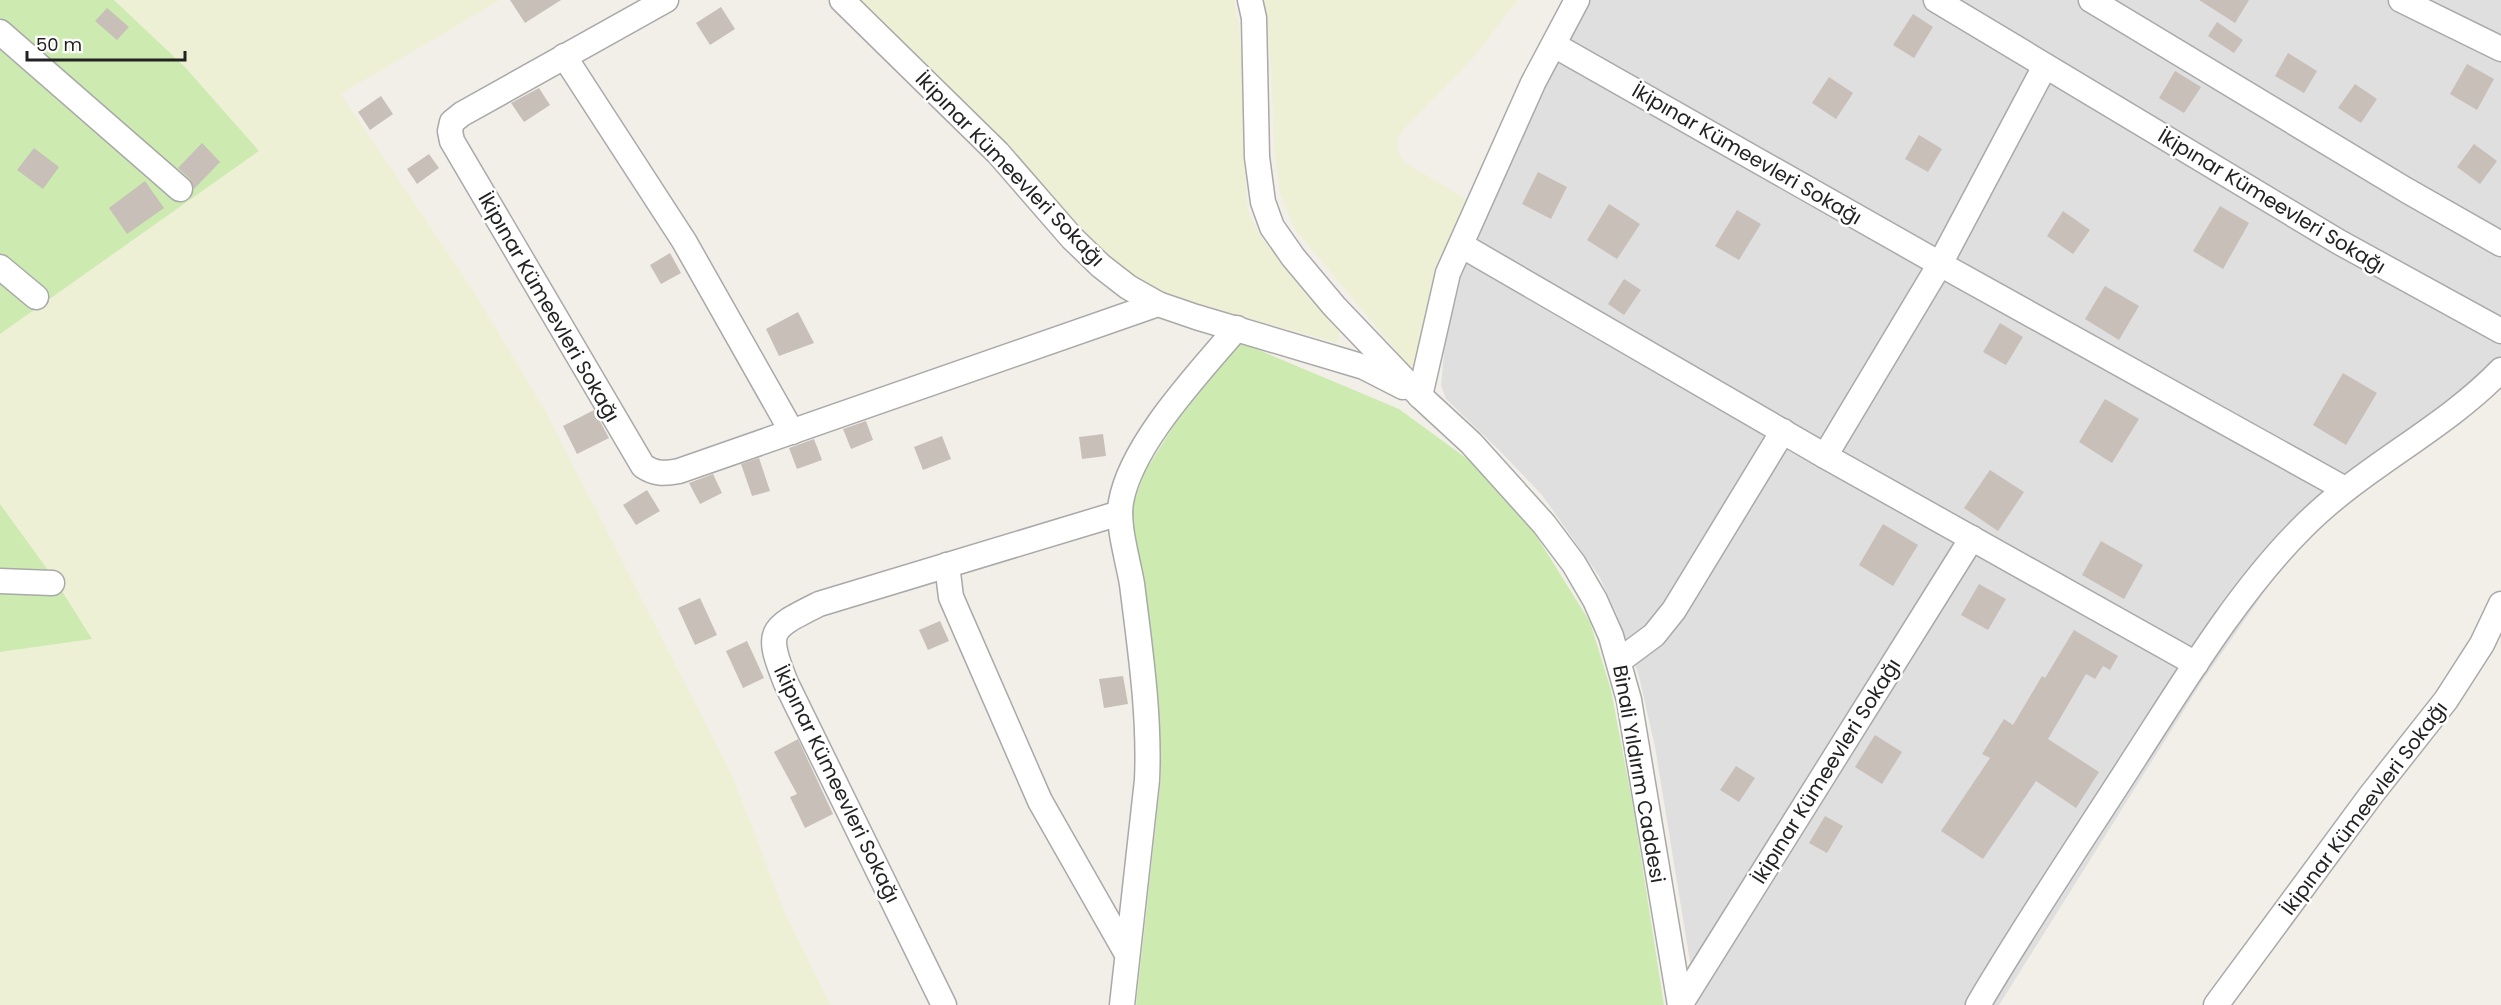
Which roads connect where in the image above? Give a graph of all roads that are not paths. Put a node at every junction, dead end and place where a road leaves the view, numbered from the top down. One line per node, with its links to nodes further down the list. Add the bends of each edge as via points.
1 (666, 0): 11 (street, İkipınar Kümeevleri Sokağı)
2 (842, 0): 19 (street, İkipınar Kümeevleri Sokağı, via 998,153 1072,238 1128,287)
3 (1250, 0): 23 (street, via 1254,18 1257,157 1263,202 1272,227 1334,306)
4 (1577, 0): 9 (street)
5 (1936, 0): 12 (street, İkipınar Kümeevleri Sokağı)
6 (2091, 0): 14 (street)
7 (2401, 0): 10 (street)
8 (0, 32): 13 (street)
9 (1554, 45): 15 (street, via 1533,82); 16 (street, İkipınar Kümeevleri Sokağı)
10 (2501, 49)
11 (564, 56): 25 (street, via 684,241); 25 (street, İkipınar Kümeevleri Sokağı, via 462,114 452,122 450,131 452,141 635,455 642,466 666,474)
12 (2045, 66): 16 (street); 21 (street, İkipınar Kümeevleri Sokağı, via 2338,242)
13 (180, 189)
14 (2501, 244)
15 (1461, 245): 23 (street, via 1448,273); 24 (street)
16 (1940, 264): 26 (street); 27 (street, İkipınar Kümeevleri Sokağı)
17 (0, 267): 18 (street)
18 (36, 297)
19 (1158, 304): 20 (street, İkipınar Kümeevleri Sokağı); 25 (street, İkipınar Kümeevleri Sokağı)
20 (1237, 328): 23 (street, İkipınar Kümeevleri Sokağı, via 1364,367); 28 (street, via 1166,414 1143,449)
21 (2501, 331)
22 (2501, 370): 27 (street, via 2437,424)
23 (1420, 396): 34 (street, Binali Yıldırım Caddesi, via 1471,443 1544,524 1595,600)
24 (1783, 431): 26 (street); 34 (street, via 1674,610 1654,635)
25 (792, 432)
26 (1825, 456): 29 (street)
27 (2345, 489): 35 (street, via 2302,528 2261,575)
28 (1120, 513): 30 (street, İkipınar Kümeevleri Sokağı); 36 (street, via 1148,746)
29 (1972, 538): 35 (street); 39 (street, İkipınar Kümeevleri Sokağı)
30 (948, 565): 36 (street, via 951,597 1040,801); 37 (street, İkipınar Kümeevleri Sokağı, via 819,604 780,626 772,639 786,683)
31 (0, 581): 32 (street)
32 (52, 584)
33 (2501, 604): 41 (street, İkipınar Kümeevleri Sokağı, via 2482,644 2446,700)
34 (1619, 661): 39 (street, Binali Yıldırım Caddesi, via 1635,731)
35 (2196, 664): 40 (street)
36 (1127, 954): 38 (street)
37 (944, 1005)
38 (1122, 1005)
39 (1680, 1005)
40 (1978, 1005)
41 (2216, 1005)

